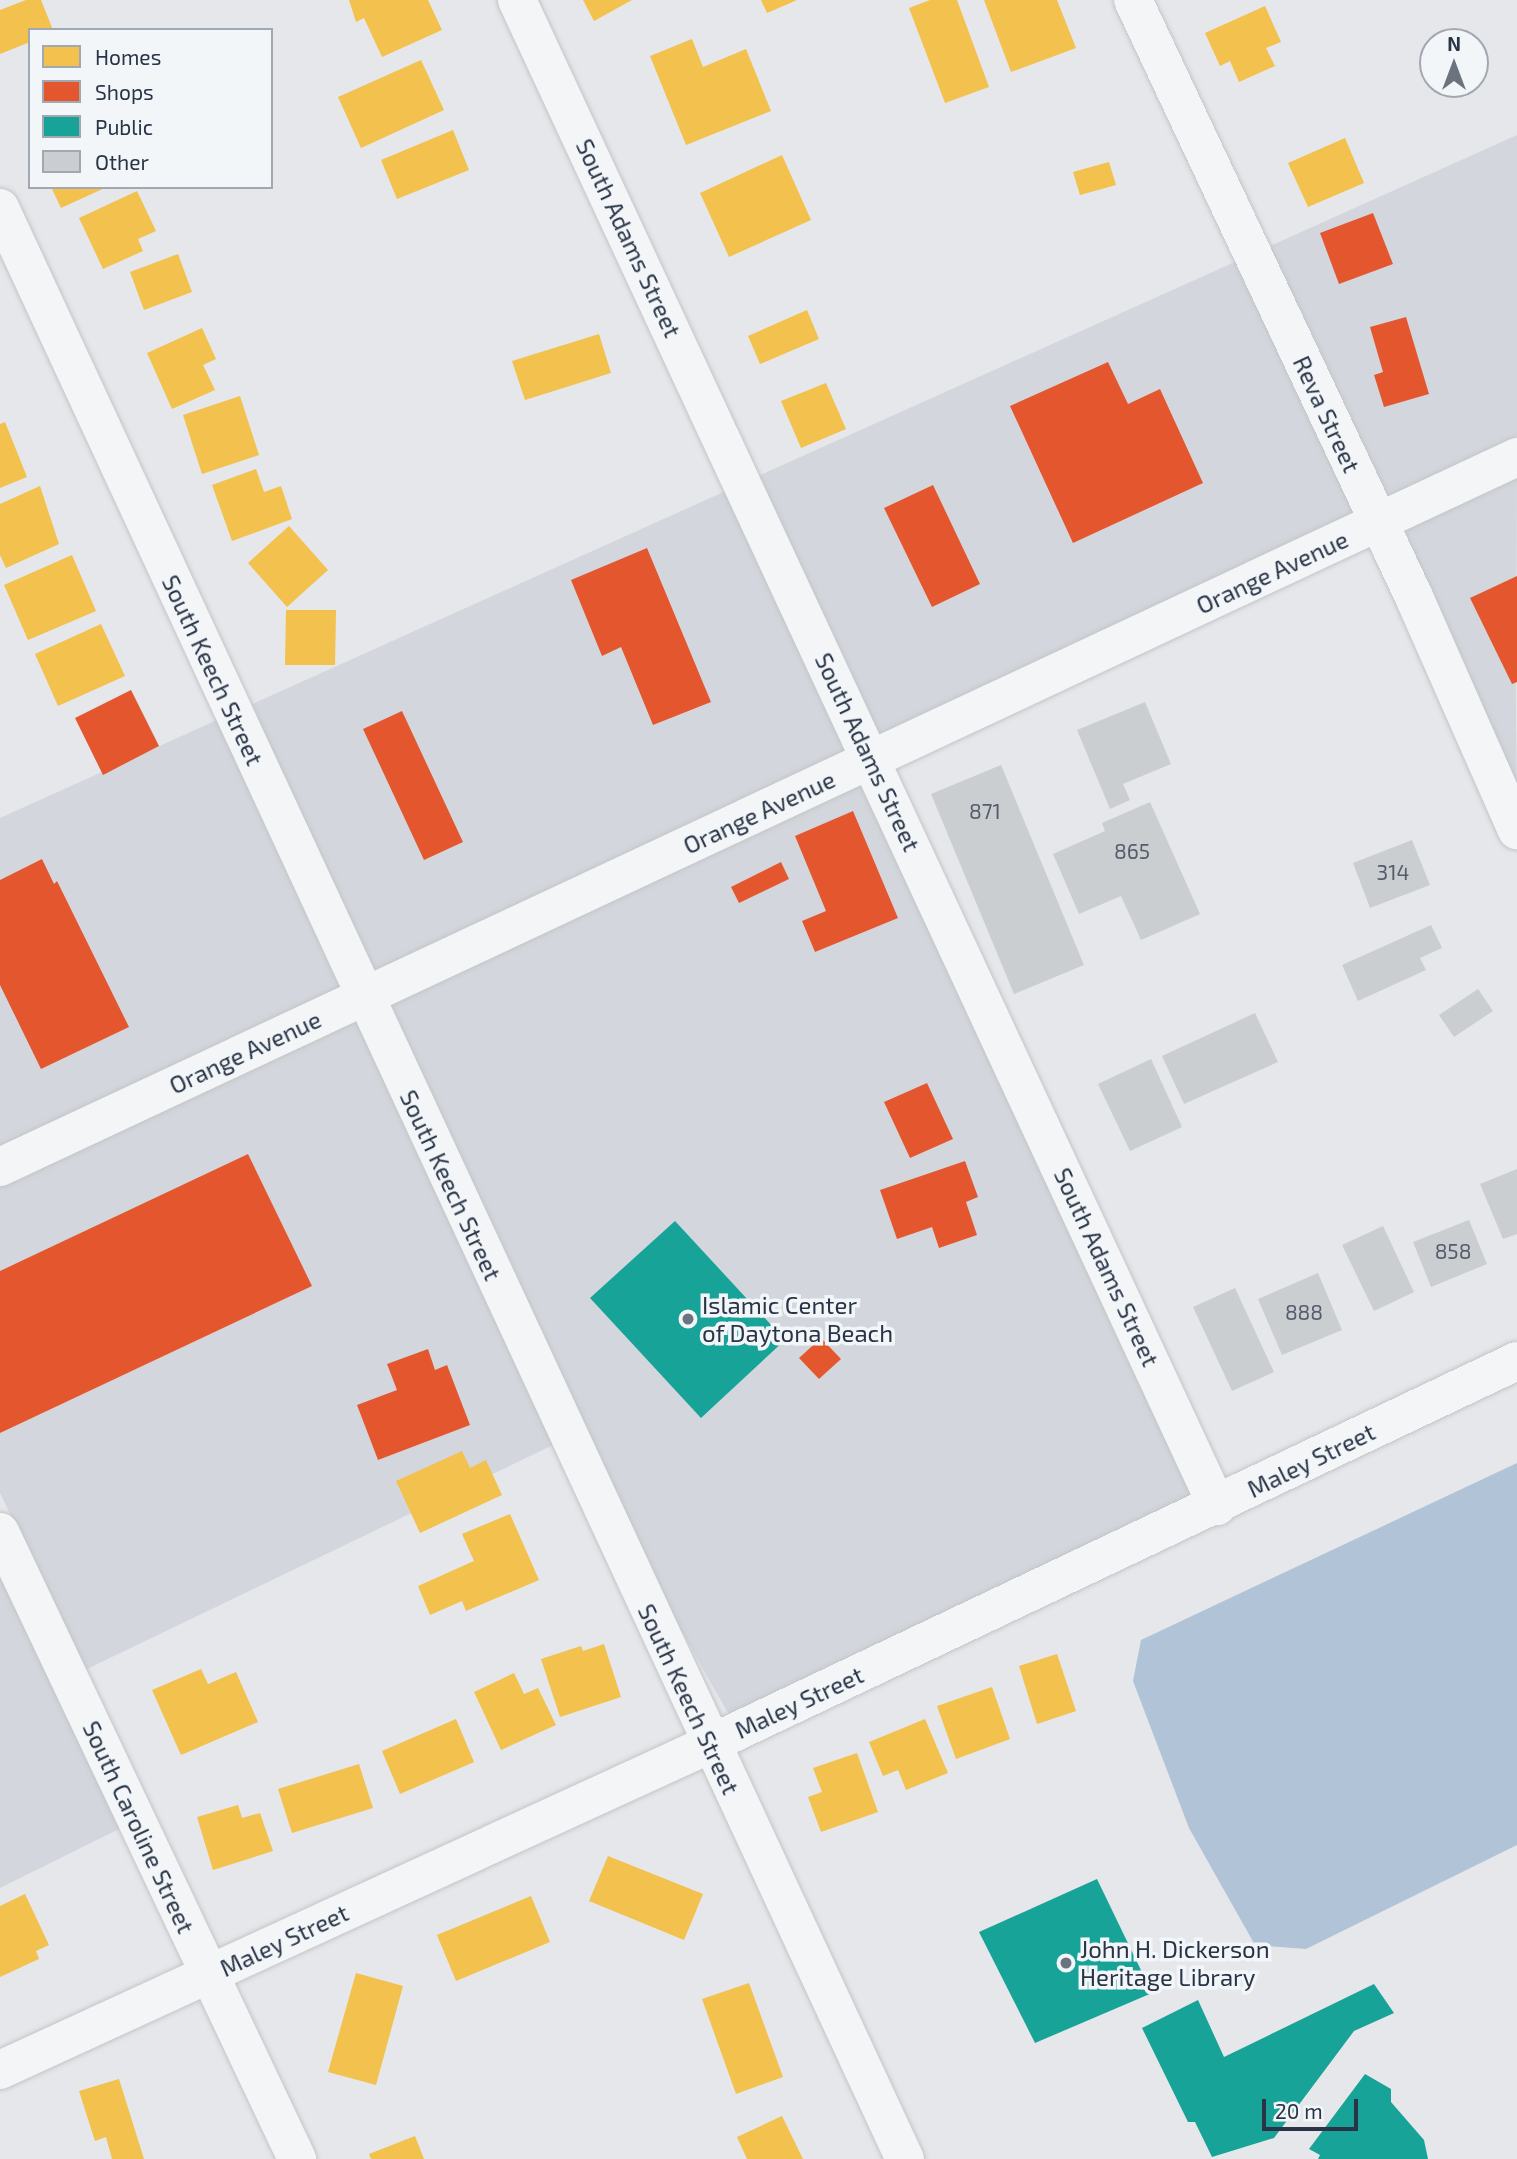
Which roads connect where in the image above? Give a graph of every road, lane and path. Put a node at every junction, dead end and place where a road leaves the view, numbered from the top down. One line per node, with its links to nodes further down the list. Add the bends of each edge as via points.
1 (517, 0): 6 (street, South Adams Street)
2 (1133, 0): 5 (street, Reva Street)
3 (0, 208): 8 (street, South Keech Street)
4 (1517, 457): 5 (street, Orange Avenue)
5 (1377, 522): 6 (street, Orange Avenue); 7 (street, Reva Street)
6 (872, 759): 8 (street, Orange Avenue); 11 (street, South Adams Street)
7 (1517, 830)
8 (363, 997): 9 (street, Orange Avenue); 13 (street, South Keech Street)
9 (0, 1167)
10 (1517, 1361): 11 (street, Maley Street)
11 (1217, 1506): 13 (street, Maley Street)
12 (0, 1532): 14 (street, South Caroline Street)
13 (710, 1744): 14 (street, Maley Street); 17 (street, South Keech Street)
14 (209, 1974): 15 (street, Maley Street); 16 (street, South Caroline Street)
15 (0, 2070)
16 (297, 2159)
17 (905, 2159)

